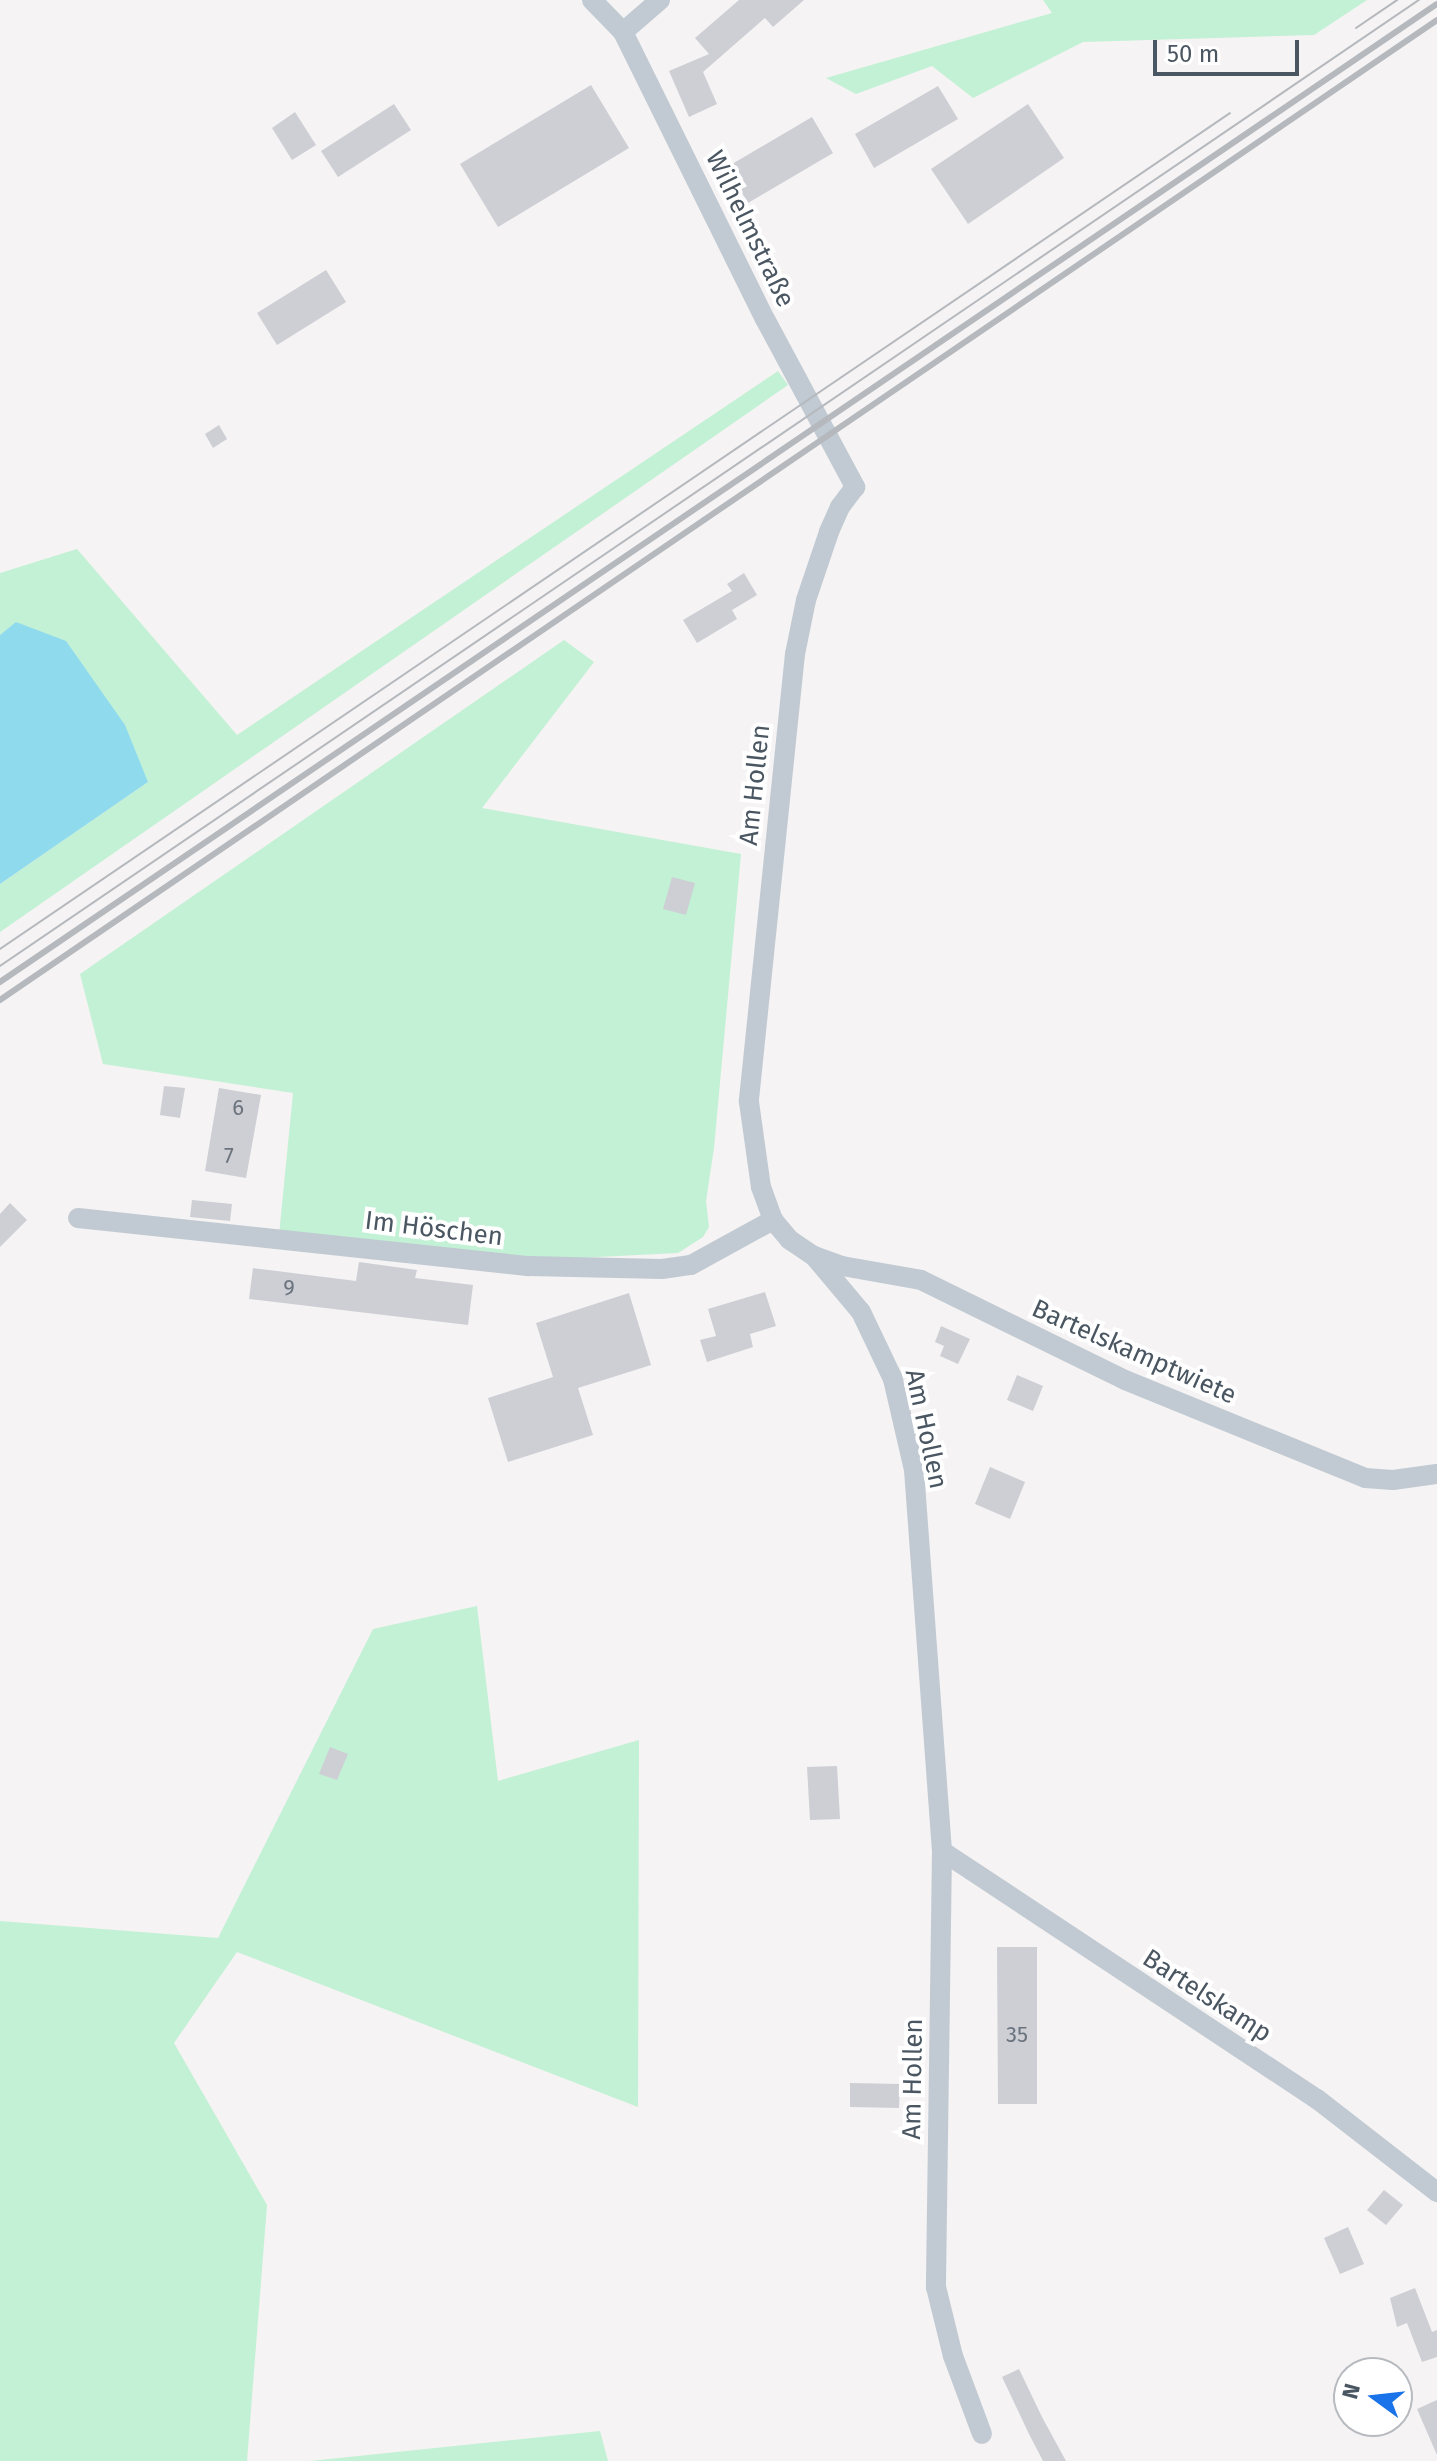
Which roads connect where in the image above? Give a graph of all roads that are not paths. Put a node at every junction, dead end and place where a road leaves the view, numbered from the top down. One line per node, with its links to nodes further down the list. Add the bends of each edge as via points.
1 (592, 0): 3 (street, Wilhelmstraße)
2 (660, 0): 3 (street)
3 (623, 32): 4 (street, Wilhelmstraße)
4 (855, 487): 6 (street, Am Hollen, via 829,532 795,654 749,1102 761,1187)
5 (78, 1218): 6 (street, Im Höschen, via 529,1266 662,1269 691,1265)
6 (773, 1220): 7 (street, Am Hollen)
7 (814, 1256): 8 (street, Bartelskamptwiete, via 921,1280 1125,1380 1365,1478); 9 (street, Am Hollen, via 861,1312 893,1379 914,1470)
8 (1437, 1474)
9 (942, 1851): 10 (street, Bartelskamp, via 1317,2099); 11 (street, Am Hollen, via 936,2287 953,2356)
10 (1437, 2192)
11 (982, 2434)

